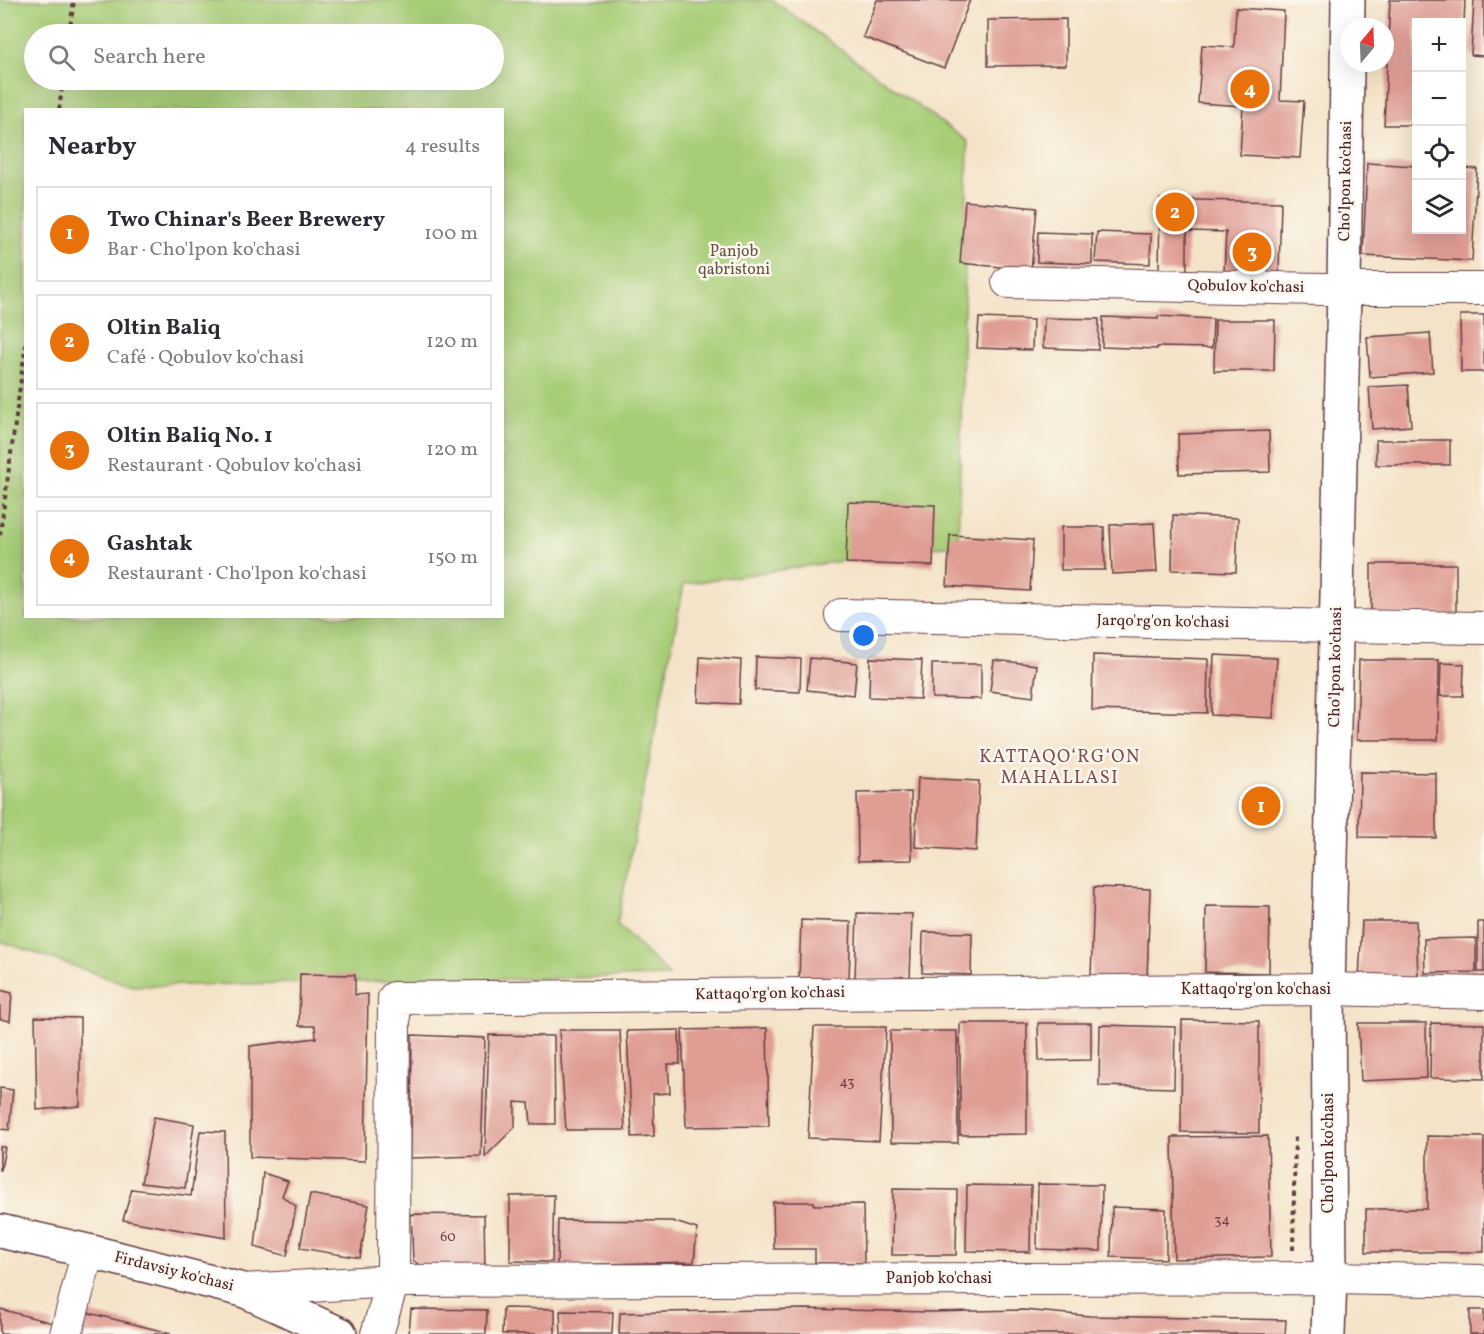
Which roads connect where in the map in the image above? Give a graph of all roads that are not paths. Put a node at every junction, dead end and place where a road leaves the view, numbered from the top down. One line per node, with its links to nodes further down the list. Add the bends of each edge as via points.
1 (1348, 0): 3 (street, Cho'lpon ko'chasi)
2 (1008, 282): 3 (street, Qobulov ko'chasi)
3 (1344, 289): 4 (street, Qobulov ko'chasi); 6 (street, Cho'lpon ko'chasi)
4 (1484, 289)
5 (841, 615): 6 (street, Jarqo'rg'on ko'chasi)
6 (1336, 626): 7 (street, Jarqo'rg'on ko'chasi); 8 (street, Cho'lpon ko'chasi)
7 (1484, 627)
8 (1328, 989): 9 (street, Kattaqo'rg'on ko'chasi); 12 (street, Cho'lpon ko'chasi); 13 (street, Kattaqo'rg'on ko'chasi, via 394,998)
9 (1484, 993)
10 (0, 1231): 11 (street, Firdavsiy ko'chasi)
11 (88, 1251): 15 (street, Firdavsiy ko'chasi); 16 (street)
12 (1330, 1278): 13 (street, Panjob ko'chasi); 14 (street, Panjob ko'chasi); 19 (street, Cho'lpon ko'chasi)
13 (393, 1281): 15 (street, Panjob ko'chasi); 18 (street, Kattaqo'rg'on ko'chasi)
14 (1484, 1281)
15 (243, 1290): 17 (street, Firdavsiy ko'chasi)
16 (66, 1334)
17 (340, 1334)
18 (377, 1334)
19 (1328, 1334)

